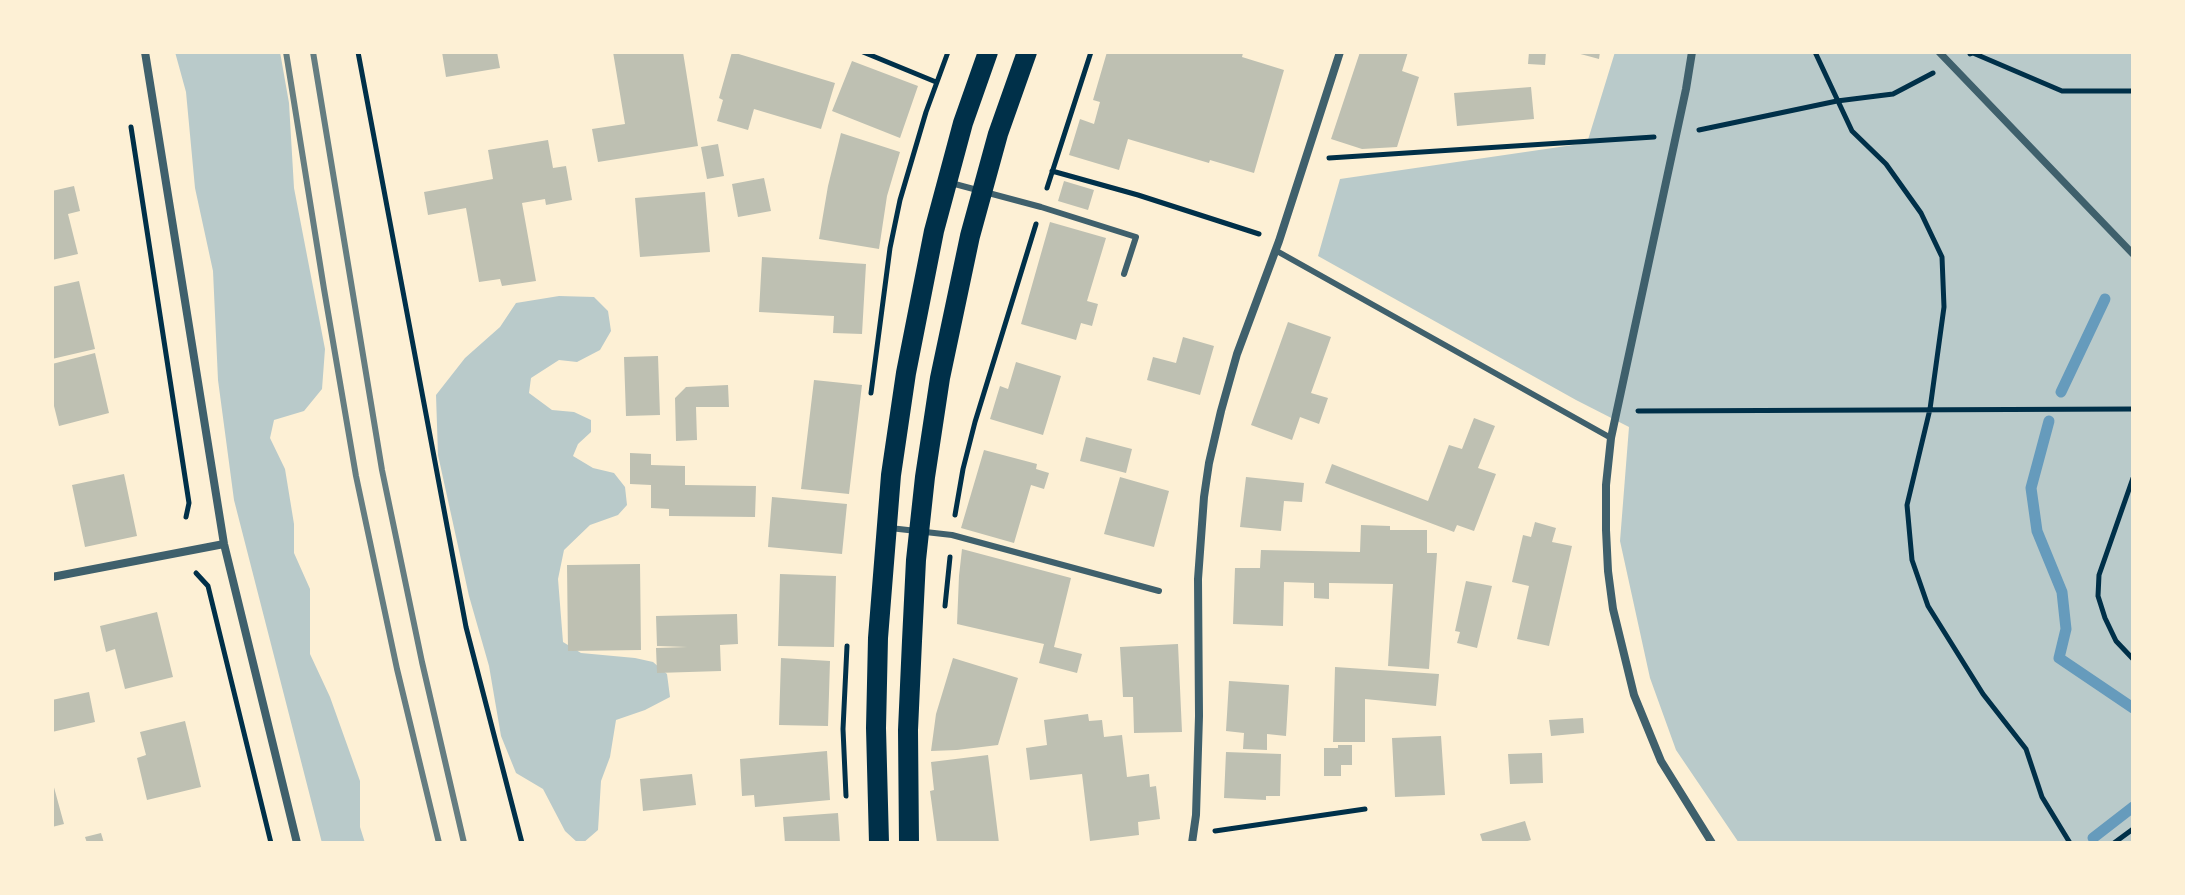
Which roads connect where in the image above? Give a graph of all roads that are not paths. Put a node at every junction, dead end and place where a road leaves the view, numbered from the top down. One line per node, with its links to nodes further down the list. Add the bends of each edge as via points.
1 (145, 52): 15 (street)
2 (988, 52): 7 (main road)
3 (1027, 52): 8 (main road)
4 (1340, 52): 9 (street)
5 (1692, 52): 12 (street)
6 (1939, 52): 10 (street)
7 (948, 182): 8 (lane); 13 (main road, via 906,373)
8 (982, 191): 11 (lane, via 1136,237); 14 (main road, via 940,378)
9 (1275, 250): 12 (lane); 18 (street, via 1237,354 1204,497)
10 (2133, 254)
11 (1124, 274)
12 (1611, 438): 22 (street, via 1608,571 1624,659 1661,761)
13 (886, 528): 14 (lane); 20 (main road, via 878,638)
14 (920, 531): 17 (lane); 21 (main road, via 908,730)
15 (224, 544): 16 (street); 19 (street)
16 (52, 577)
17 (1159, 591)
18 (1193, 839)
19 (297, 843)
20 (879, 843)
21 (909, 843)
22 (1712, 843)

